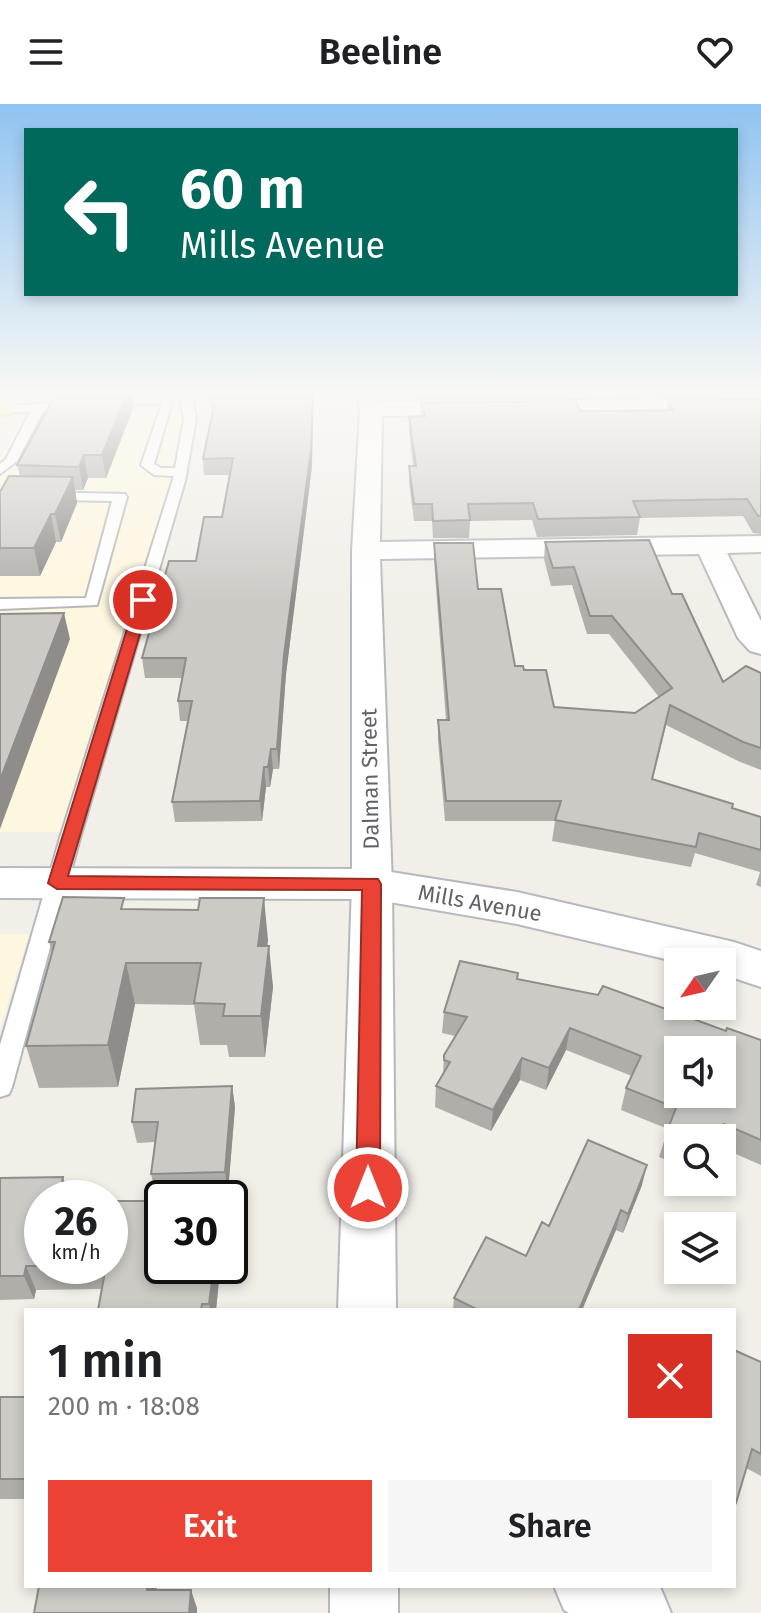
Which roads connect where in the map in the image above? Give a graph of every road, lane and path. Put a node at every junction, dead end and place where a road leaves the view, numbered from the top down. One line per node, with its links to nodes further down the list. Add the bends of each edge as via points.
1 (148, 462): 4 (lane, via 158,472)
2 (183, 462): 4 (lane)
3 (368, 462): 8 (street, Dalman Street)
4 (181, 472): 12 (lane)
5 (0, 495): 9 (lane, via 120,497 92,602)
6 (761, 544): 7 (street)
7 (709, 545): 8 (street); 10 (street)
8 (366, 551): 13 (street, Dalman Street)
9 (0, 604)
10 (761, 644)
11 (0, 883): 12 (street, Mills Avenue)
12 (57, 883): 13 (street, Mills Avenue); 15 (lane)
13 (372, 884): 14 (street, Mills Avenue, via 517,908); 16 (street, Dalman Street)
14 (761, 969)
15 (0, 1087)
16 (367, 1308)
17 (364, 1588): 19 (street)
18 (592, 1588): 20 (street)
19 (364, 1613)
20 (637, 1613)

